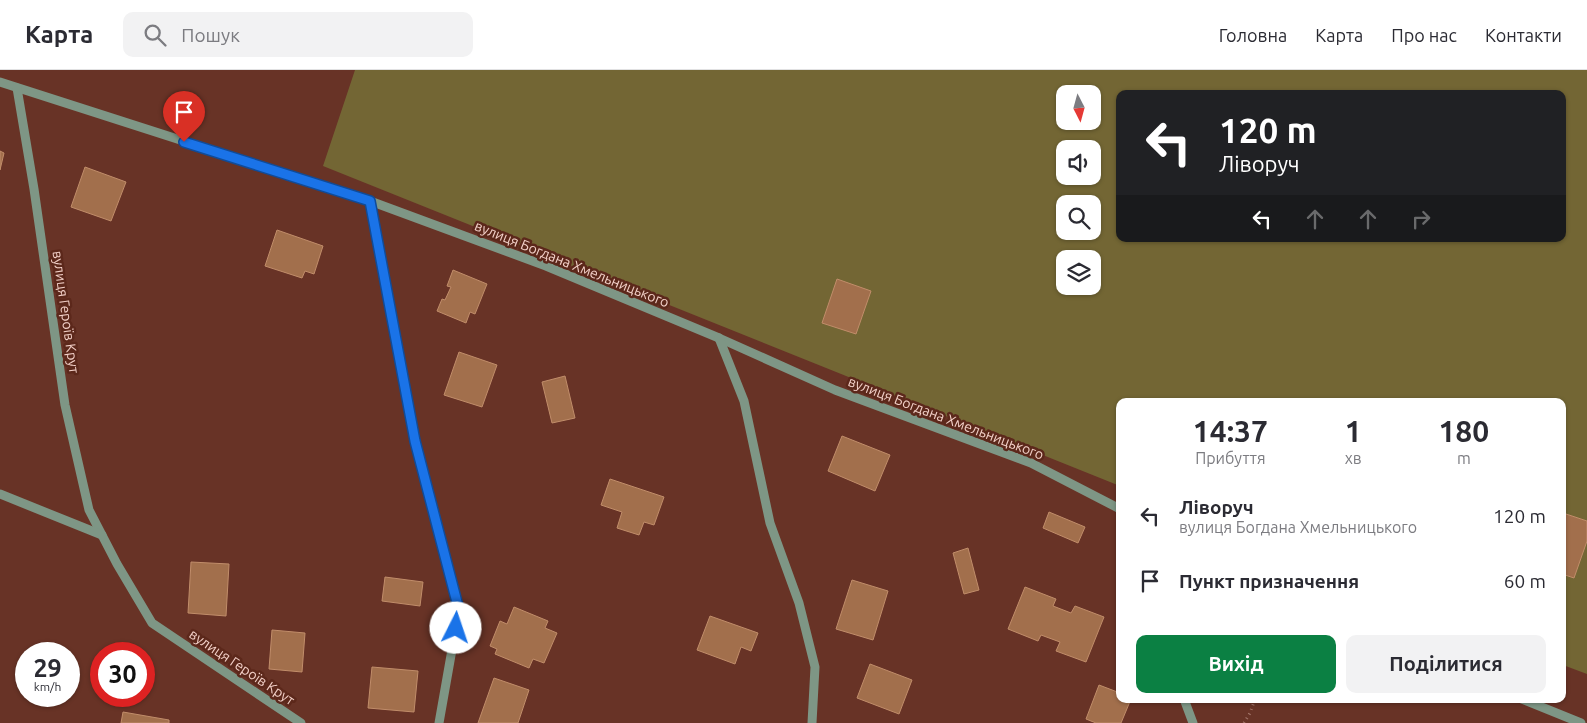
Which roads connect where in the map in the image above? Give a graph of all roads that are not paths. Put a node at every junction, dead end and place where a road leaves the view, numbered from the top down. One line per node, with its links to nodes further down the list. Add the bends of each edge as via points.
1 (0, 82): 2 (street, вулиця Богдана Хмельницького)
2 (18, 88): 3 (street, вулиця Богдана Хмельницького); 7 (street, вулиця Героїв Крут, via 65,405 89,510)
3 (370, 201): 4 (street, вулиця Богдана Хмельницького, via 546,266); 11 (street, via 415,441 459,610)
4 (720, 338): 6 (street, вулиця Богдана Хмельницького, via 835,390 1031,463); 12 (street, via 744,401 770,522 799,603 815,667)
5 (0, 494): 7 (street)
6 (1116, 507)
7 (102, 535): 10 (street, вулиця Героїв Крут, via 152,623)
8 (1186, 703): 13 (street)
9 (1532, 703): 14 (street)
10 (301, 723)
11 (439, 723)
12 (812, 723)
13 (1193, 723)
14 (1581, 723)

